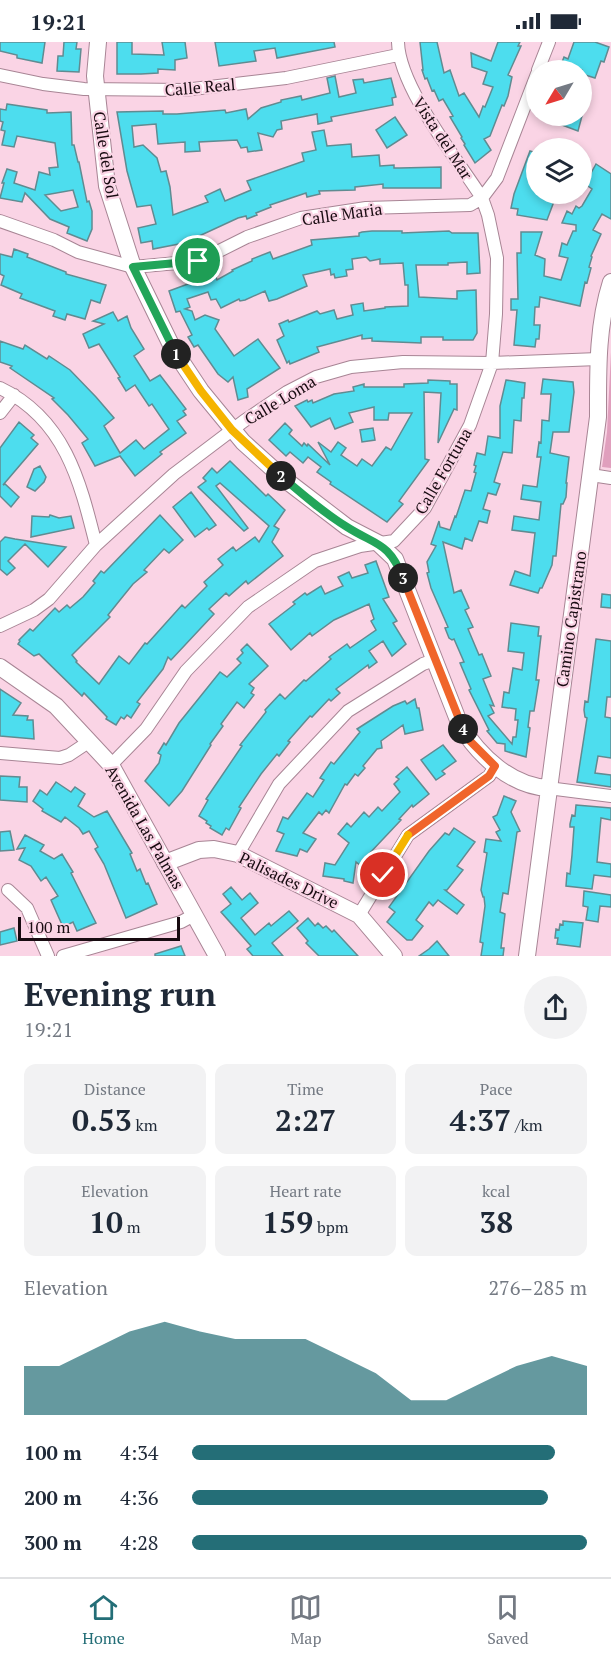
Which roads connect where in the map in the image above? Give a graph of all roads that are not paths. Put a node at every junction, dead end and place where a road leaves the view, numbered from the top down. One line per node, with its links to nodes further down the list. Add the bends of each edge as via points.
1 (98, 42): 6 (street, Calle del Sol)
2 (549, 42): 4 (street)
3 (398, 48): 6 (street, Calle Real, via 286,78 184,90); 8 (street, Vista del Mar, via 416,98)
4 (542, 60)
5 (0, 75): 6 (street, Calle Real)
6 (96, 89): 10 (street, Calle del Sol, via 107,186)
7 (526, 103): 8 (street, via 497,178)
8 (482, 198): 10 (street, Calle Maria, via 470,206 366,208 301,218 247,237 198,261); 13 (street, Calle Fortuna, via 497,258)
9 (0, 221): 10 (street, Calle Maria, via 78,252)
10 (133, 267): 17 (street, Calle del Sol, via 173,349)
11 (611, 282): 12 (street, Camino Capistrano, via 602,315)
12 (598, 359): 13 (street, Calle Loma); 18 (street, Camino Capistrano, via 598,417)
13 (492, 363): 17 (street, Calle Loma, via 403,362 339,369 286,392); 20 (street, Calle Fortuna, via 470,425 425,508 394,541)
14 (0, 388): 15 (street)
15 (14, 395): 16 (street); 21 (street, via 35,411 66,449)
16 (0, 412)
17 (232, 430): 20 (street, Calle del Sol, via 283,478 347,527); 21 (street, Calle Loma, via 174,474)
18 (591, 476): 19 (street); 29 (street, Camino Capistrano)
19 (611, 478)
20 (378, 543): 23 (street, Calle del Sol, via 395,559); 27 (street, Calle Fortuna, via 315,561 248,607 186,671 146,729)
21 (96, 545): 22 (street, Calle Loma, via 49,599)
22 (0, 626)
23 (434, 660): 28 (street, Calle del Sol, via 460,725); 31 (street, via 348,711 279,784)
24 (0, 667): 25 (street, Avenida Las Palmas, via 56,706)
25 (90, 741): 26 (street, via 60,758); 27 (street, Avenida Las Palmas)
26 (0, 753)
27 (111, 765): 32 (street, Avenida Las Palmas)
28 (495, 766): 29 (street, Calle del Sol, via 537,788); 35 (street, via 489,776 408,835)
29 (548, 788): 30 (street, Calle del Sol); 40 (street, Camino Capistrano)
30 (611, 796)
31 (238, 854): 32 (street, Palisades Drive, via 199,850); 35 (street, Palisades Drive)
32 (165, 863): 34 (street, Avenida Las Palmas)
33 (8, 890): 36 (street, via 27,908)
34 (194, 915): 37 (street); 38 (street, Avenida Las Palmas)
35 (359, 915): 39 (street, Palisades Drive)
36 (48, 956)
37 (63, 956)
38 (217, 956)
39 (394, 956)
40 (527, 956)

